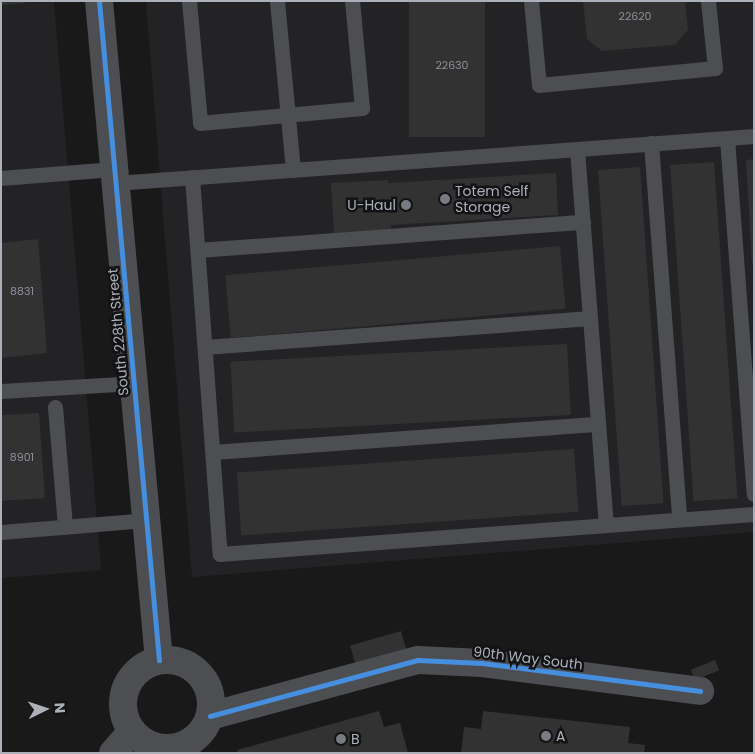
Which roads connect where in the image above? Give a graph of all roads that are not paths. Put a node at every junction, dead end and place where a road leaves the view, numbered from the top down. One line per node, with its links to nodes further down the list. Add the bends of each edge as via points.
1 (99, 1): 13 (street, South 228th Street)
2 (189, 1): 7 (lane, via 200,123)
3 (277, 1): 7 (lane)
4 (352, 1): 7 (lane, via 362,108)
5 (531, 1): 6 (lane, via 539,85 715,68)
6 (708, 1)
7 (288, 115): 12 (lane)
8 (754, 136): 9 (lane)
9 (727, 138): 10 (lane); 25 (lane)
10 (651, 143): 11 (lane); 27 (lane)
11 (577, 149): 12 (lane); 16 (lane)
12 (293, 170): 14 (lane)
13 (115, 176): 14 (lane); 15 (lane); 20 (street, South 228th Street)
14 (192, 177): 17 (lane)
15 (1, 178)
16 (583, 222): 17 (lane); 18 (lane)
17 (198, 250): 19 (lane)
18 (590, 318): 19 (lane); 23 (lane)
19 (205, 347): 24 (lane)
20 (134, 383): 21 (lane); 28 (street, South 228th Street)
21 (1, 391)
22 (55, 407): 30 (lane)
23 (598, 424): 24 (lane); 29 (lane)
24 (212, 452): 29 (lane, via 220,554)
25 (754, 494)
26 (754, 514): 27 (lane)
27 (679, 519): 29 (lane)
28 (146, 520): 30 (lane); 32 (street, South 228th Street)
29 (606, 525)
30 (65, 527): 31 (lane)
31 (1, 532)
32 (159, 660): 34 (street, via 188,664 200,674 211,701); 35 (street, via 145,665 126,688 124,710)
33 (700, 691): 34 (street, 90th Way South, via 482,663 418,660)
34 (210, 716): 35 (street, via 195,739 168,748 148,744)
35 (132, 731): 36 (street)
36 (113, 753)

